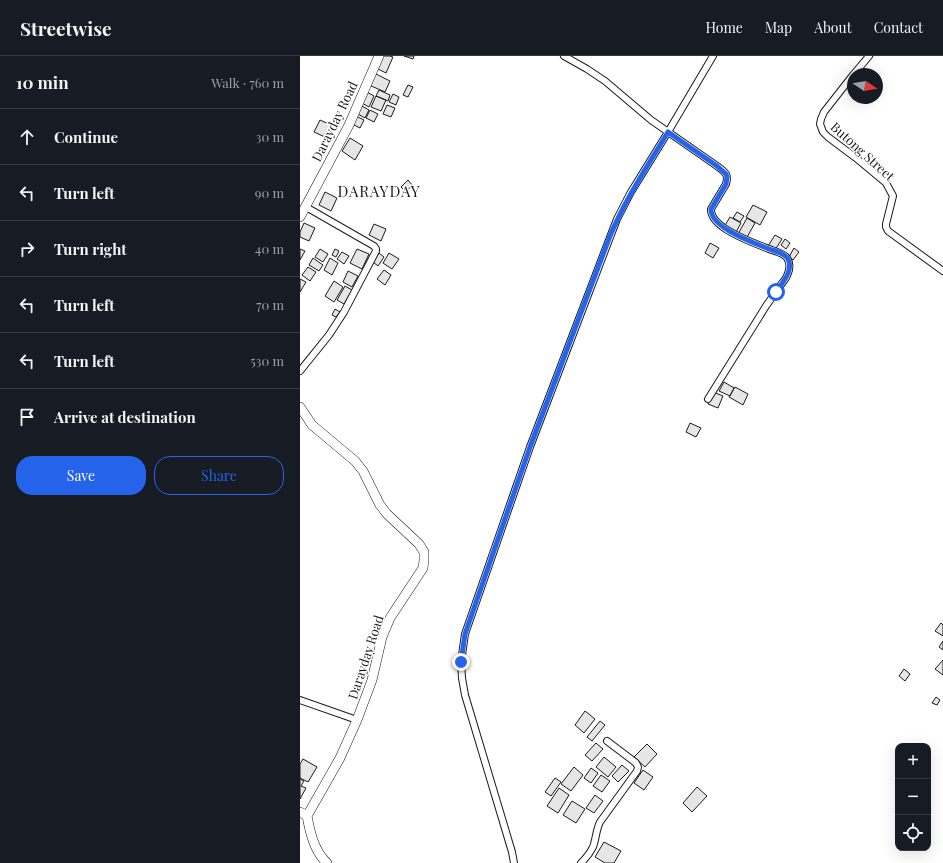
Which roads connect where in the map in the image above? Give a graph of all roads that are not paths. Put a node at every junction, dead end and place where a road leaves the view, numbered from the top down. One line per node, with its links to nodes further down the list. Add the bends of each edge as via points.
1 (379, 56): 8 (street, Darayday Road, via 350,124)
2 (564, 56): 7 (street, via 605,81)
3 (713, 56): 7 (street)
4 (868, 56): 5 (street, Butong Street)
5 (859, 68)
6 (847, 84): 10 (street, Butong Street, via 824,112 821,129 886,183 893,196 886,224 888,231)
7 (668, 132): 12 (street, via 726,174 726,184 711,209 713,218 730,232 784,256 789,264 788,275); 19 (street, via 631,192 610,236 530,447 465,634 461,662 465,695)
8 (306, 207): 9 (street, Darayday Road); 11 (street, via 374,246 376,251 330,335)
9 (300, 217)
10 (943, 271)
11 (300, 371)
12 (708, 399)
13 (300, 407): 15 (street, Darayday Road, via 312,425 355,461 368,479 380,505 424,552 423,568 385,629 372,680)
14 (300, 700): 15 (street)
15 (357, 720): 17 (street, Darayday Road, via 340,758)
16 (607, 741): 20 (street, via 638,767 600,822 593,847)
17 (304, 814): 18 (street, via 316,847)
18 (327, 863)
19 (514, 863)
20 (581, 863)

